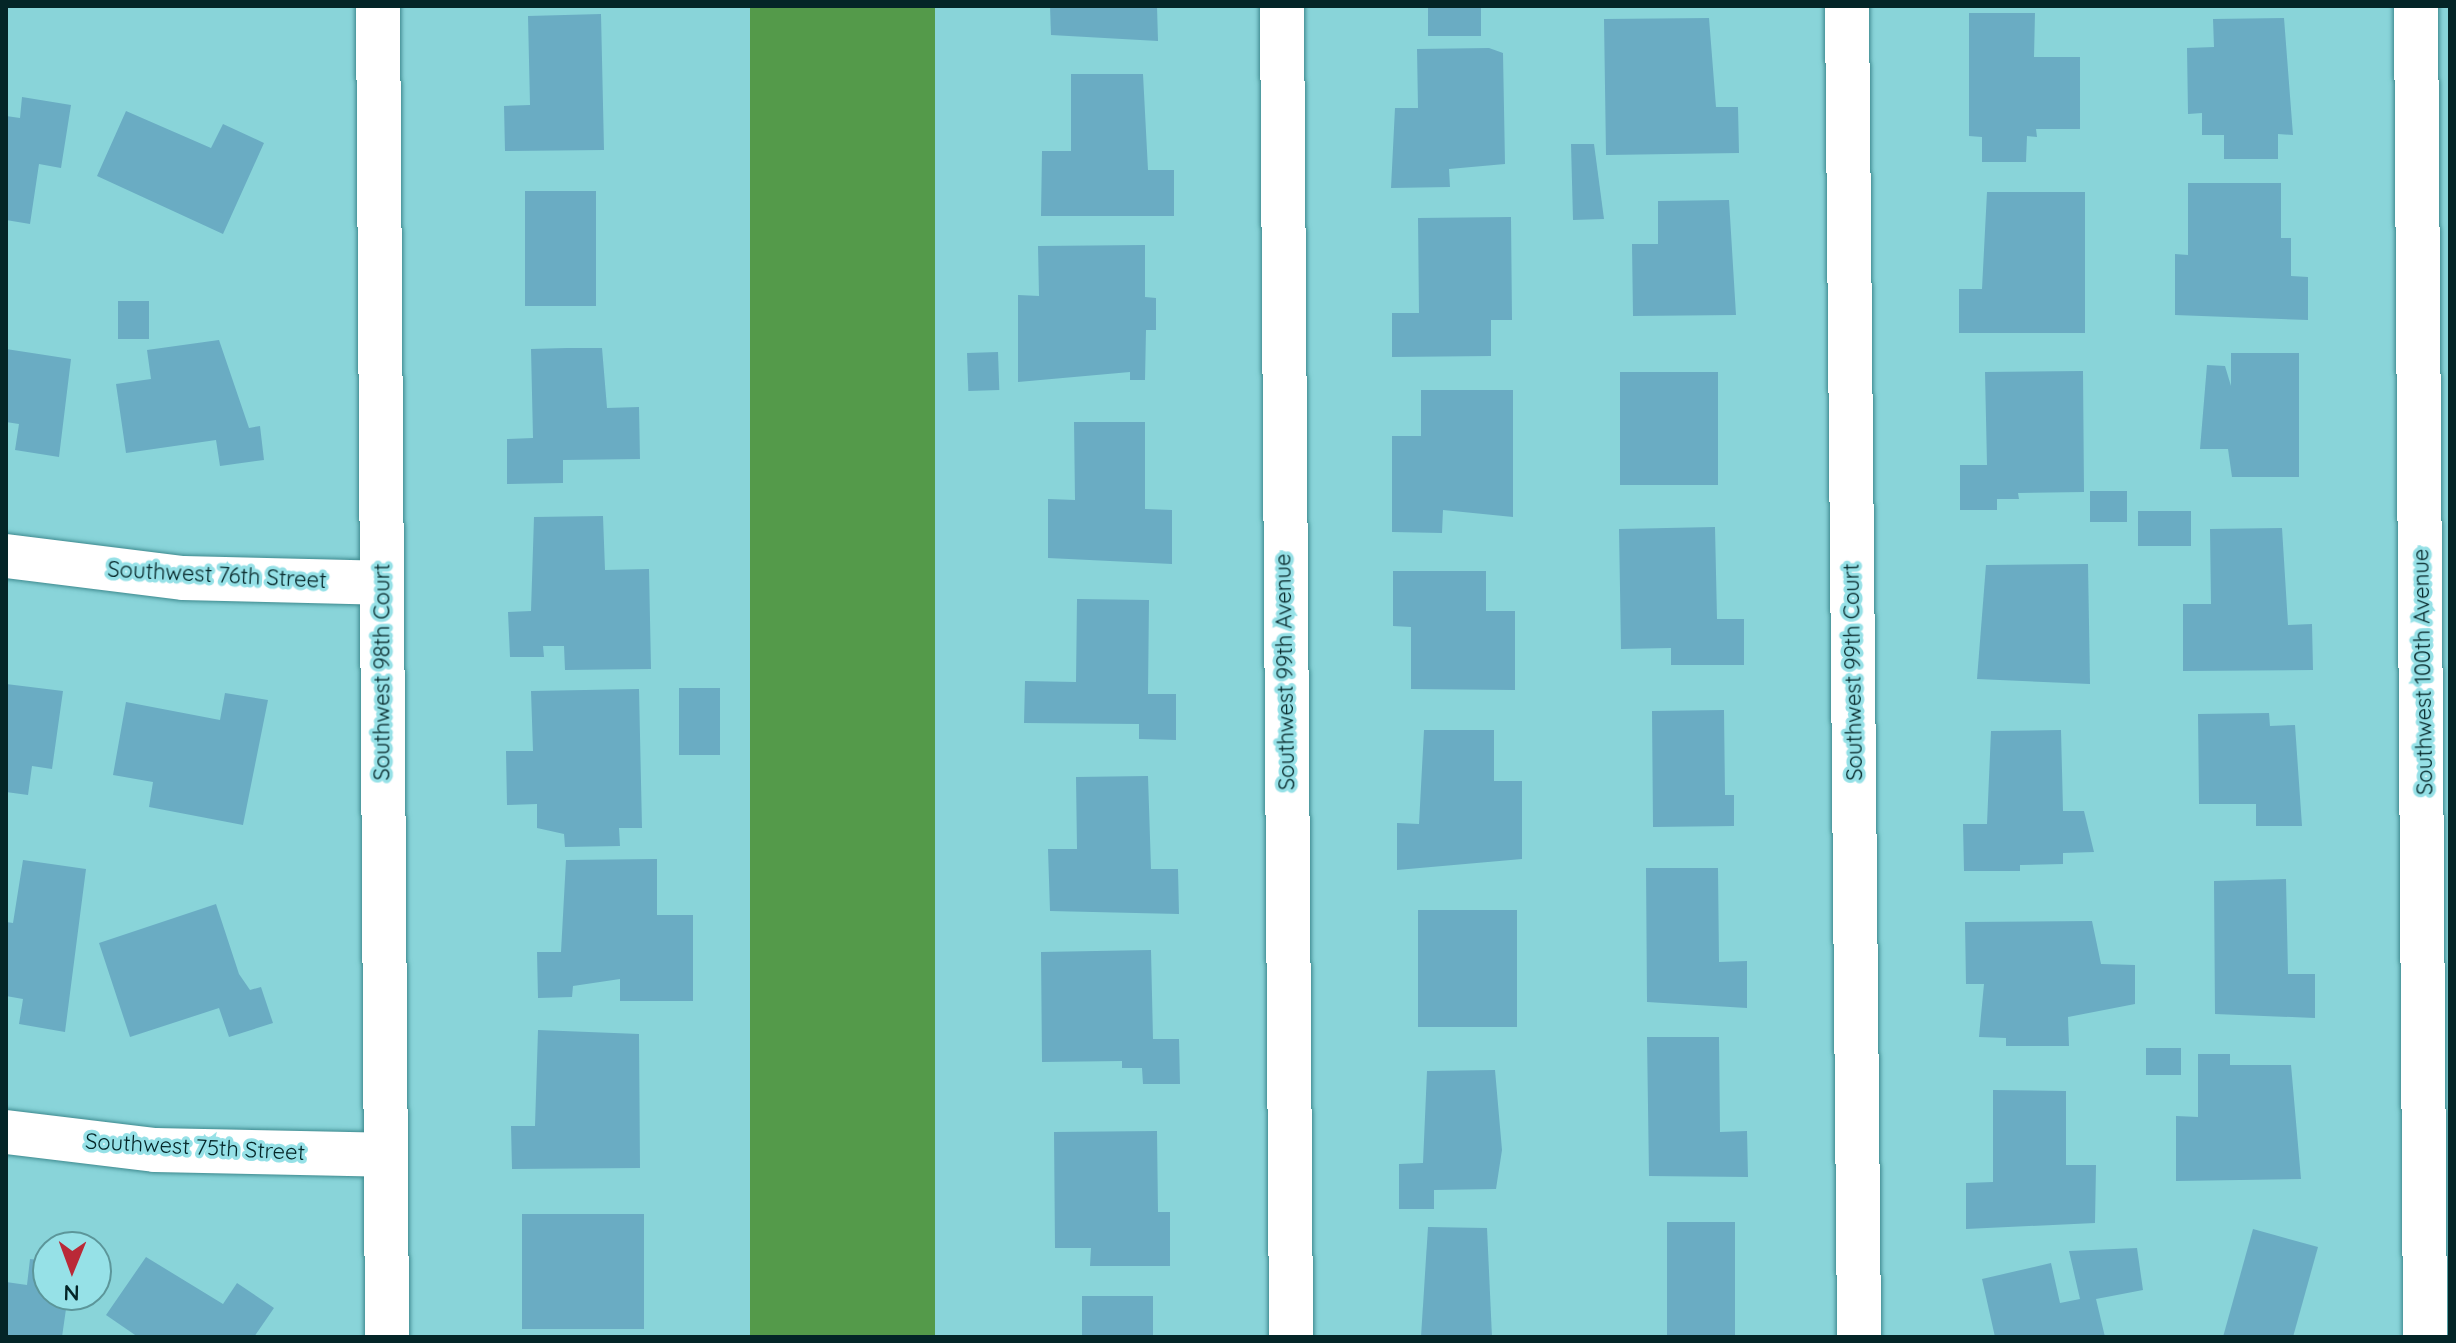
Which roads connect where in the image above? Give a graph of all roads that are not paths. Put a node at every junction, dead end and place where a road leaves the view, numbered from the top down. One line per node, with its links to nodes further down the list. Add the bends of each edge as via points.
1 (378, 6): 6 (street, Southwest 98th Court)
2 (1282, 6): 11 (street, Southwest 99th Avenue)
3 (1847, 6): 12 (street, Southwest 99th Court)
4 (2416, 6): 7 (street, Southwest 100th Avenue)
5 (6, 556): 6 (street, Southwest 76th Street, via 183,578)
6 (381, 583): 9 (street, Southwest 98th Court)
7 (2437, 662): 13 (street, Southwest 100th Avenue)
8 (6, 1132): 9 (street, Southwest 75th Street, via 155,1150)
9 (385, 1155): 10 (street, Southwest 98th Court)
10 (387, 1337)
11 (1291, 1337)
12 (1859, 1337)
13 (2425, 1337)

